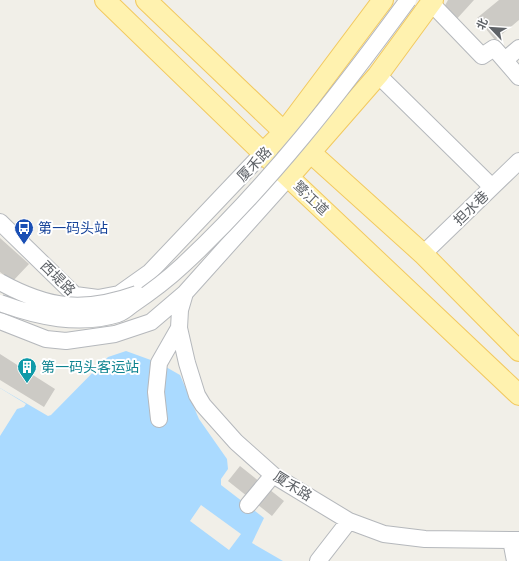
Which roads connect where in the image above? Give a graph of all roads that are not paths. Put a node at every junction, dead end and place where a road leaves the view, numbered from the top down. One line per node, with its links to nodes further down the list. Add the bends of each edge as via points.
1 (105, 0): 12 (main road, 鹭江道)
2 (383, 0): 10 (main road, 厦禾路)
3 (408, 0): 19 (street, bridge, via 312,127 277,168 200,250)
4 (149, 1): 10 (main road)
5 (432, 1): 7 (street, via 482,56 494,48); 8 (main road, 厦禾路)
6 (519, 48): 7 (street)
7 (505, 60): 9 (street)
8 (378, 75): 11 (main road, 厦禾路); 15 (street)
9 (519, 76)
10 (284, 132): 11 (main road); 12 (main road, 厦禾路)
11 (310, 152): 14 (main road, 厦禾路); 17 (main road)
12 (264, 153): 14 (main road, 鹭江道); 21 (street, 厦禾路, via 150,272 120,294 98,298)
13 (519, 161): 15 (street, 担水巷)
14 (289, 177): 20 (street, 厦禾路); 27 (main road, 鹭江道)
15 (492, 187): 17 (street, 担水巷)
16 (0, 222): 21 (street, 西堤路)
17 (422, 254): 26 (main road)
18 (0, 282): 19 (street, bridge, via 44,302 75,306 98,306)
19 (158, 287): 22 (street, bridge, via 120,313 100,318 59,319)
20 (185, 293): 24 (street, 厦禾路, via 180,310); 25 (street, 厦禾路, via 151,322)
21 (75, 295): 25 (street, 西堤路)
22 (0, 304)
23 (0, 321): 25 (street, 厦禾路, via 46,339 66,341)
24 (179, 328): 28 (street, via 159,364 156,392); 29 (street, 厦禾路, via 192,385 203,405 236,442)
25 (115, 334)
26 (518, 348)
27 (519, 395)
28 (159, 419)
29 (273, 475): 30 (street); 31 (street, 厦禾路)
30 (248, 505)
31 (349, 520): 32 (street, 厦禾路, via 384,534 425,539); 33 (street)
32 (515, 540): 34 (street)
33 (318, 561)
34 (515, 561)

